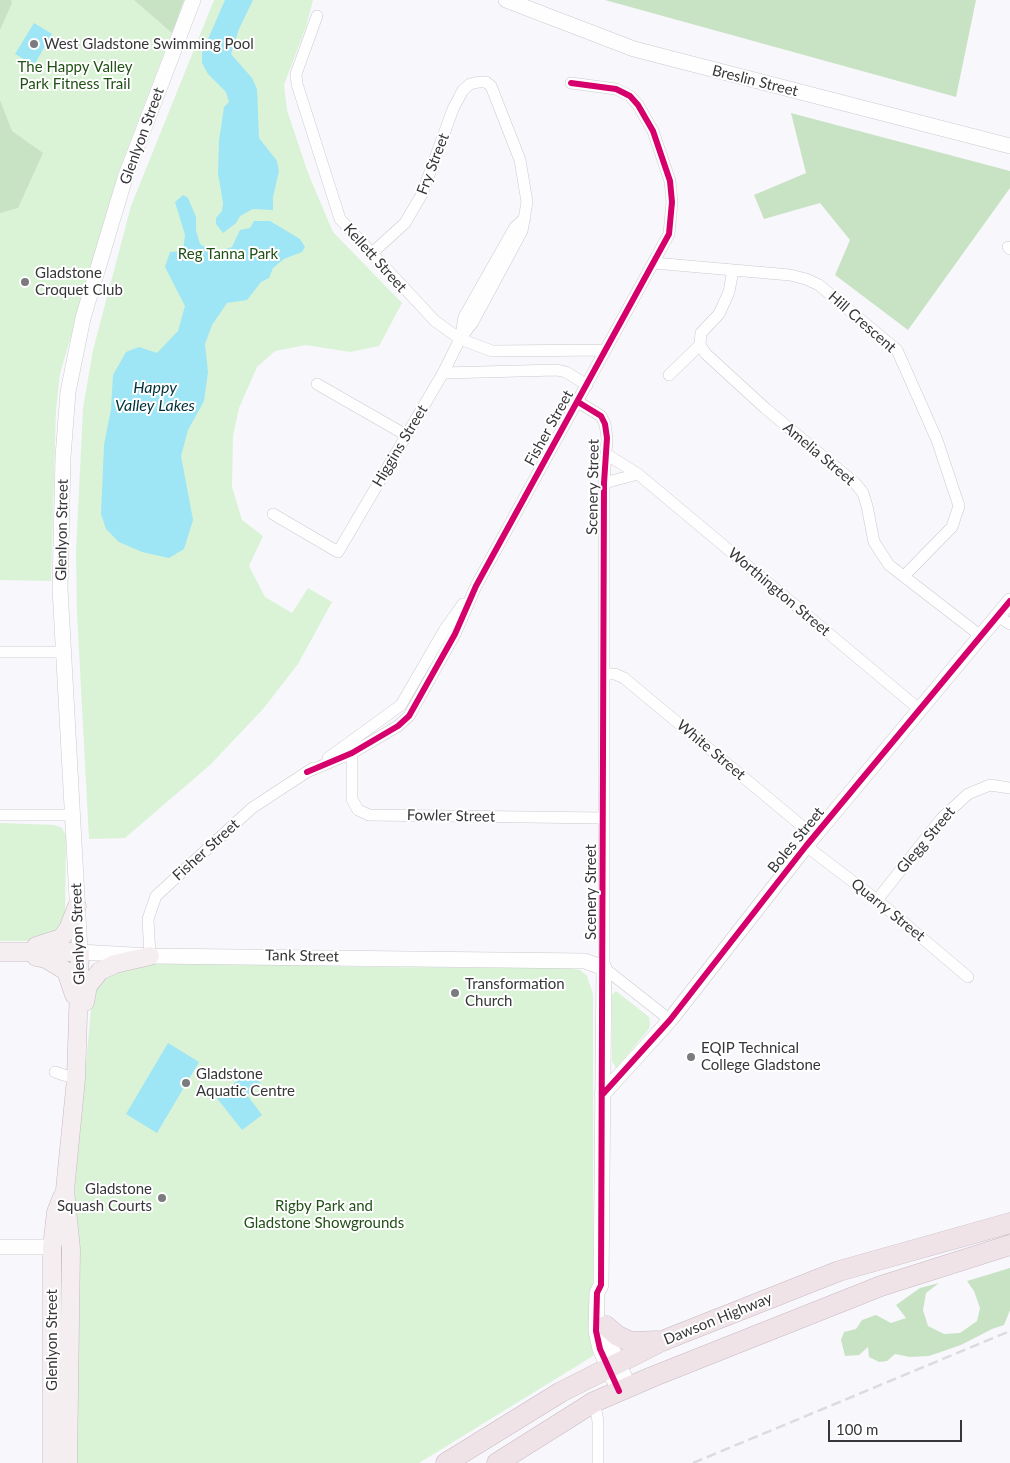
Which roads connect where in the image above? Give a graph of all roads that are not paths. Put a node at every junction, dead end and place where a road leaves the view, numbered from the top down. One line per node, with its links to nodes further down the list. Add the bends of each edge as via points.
1 (193, 0): 29 (street, Glenlyon Street, via 126,178 83,318 71,370 61,526)
2 (506, 0): 6 (street, Breslin Street, via 634,49)
3 (317, 16): 7 (street, Kellett Street, via 298,69 297,84 337,214)
4 (571, 83): 8 (street, Fisher Street, via 616,90 630,96 652,131 670,181 672,202 669,234)
5 (491, 86): 7 (street, Fry Street, via 479,82 463,90 419,200 405,223); 10 (street, Higgins Street, via 520,160 527,202 522,231)
6 (1010, 146)
7 (371, 254): 10 (street, Kellett Street, via 435,322)
8 (654, 263): 9 (street, Hill Crescent); 12 (street, Fisher Street)
9 (733, 270): 11 (street, via 724,304 701,333); 23 (street, Hill Crescent, via 790,275 819,285 897,350 937,440 959,506 952,527)
10 (460, 340): 12 (street, Kellett Street, via 492,351); 13 (street, Higgins Street)
11 (700, 345): 14 (street); 23 (street, Amelia Street, via 765,408 855,483 865,500 874,542 880,554)
12 (605, 350): 16 (street, Fisher Street)
13 (444, 373): 16 (street, via 557,370); 18 (street, Higgins Street)
14 (669, 376)
15 (317, 384): 18 (street)
16 (587, 385): 17 (street, Fisher Street)
17 (578, 402): 19 (street, Scenery Street, via 594,410 605,424); 24 (street, Fisher Street)
18 (406, 435): 22 (street, Higgins Street, via 338,552)
19 (606, 454): 20 (street, Worthington Street); 21 (street, Scenery Street)
20 (638, 474): 21 (street); 31 (street, Worthington Street)
21 (604, 483): 30 (street, Scenery Street)
22 (273, 514)
23 (904, 576): 27 (street, Amelia Street)
24 (476, 586): 32 (street, Fisher Street, via 456,634 409,716); 33 (street, Fisher Street, via 445,629 401,704)
25 (1010, 601): 26 (street, Boles Street)
26 (1004, 620): 27 (street, Boles Street)
27 (981, 636): 31 (street, Boles Street)
28 (0, 652): 29 (street)
29 (64, 652): 36 (street, Glenlyon Street)
30 (604, 674): 37 (street, Scenery Street); 38 (street, White Street, via 624,678)
31 (920, 709): 38 (street, Boles Street)
32 (352, 753): 33 (street, Fisher Street); 37 (street, Fowler Street, via 352,799 358,810 369,815)
33 (307, 772): 43 (street, Fisher Street, via 252,808 156,896 148,919)
34 (1010, 788): 39 (street, Glegg Street, via 990,786 968,794 942,818)
35 (0, 815): 36 (street)
36 (74, 815): 40 (street, Glenlyon Street)
37 (604, 818): 44 (street, Scenery Street)
38 (810, 841): 39 (street, Quarry Street); 46 (street, Boles Street)
39 (877, 900): 45 (street, Quarry Street)
40 (77, 906): 41 (main road, via 61,938); 42 (street, Glenlyon Street)
41 (7, 952): 42 (main road, Tank Street); 47 (main road, via 46,959 66,971 73,985)
42 (80, 952): 43 (street, Tank Street); 47 (main road, Glenlyon Street)
43 (150, 956): 44 (street, Tank Street, via 585,962); 47 (main road, via 115,964 93,978 88,986)
44 (604, 968): 46 (street); 50 (street, Scenery Street)
45 (968, 977)
46 (670, 1020): 50 (street, Boles Street)
47 (80, 1024): 49 (main road, Glenlyon Street)
48 (55, 1072): 49 (street)
49 (76, 1079): 51 (main road, Glenlyon Street)
50 (602, 1095): 56 (street, Scenery Street)
51 (65, 1190): 55 (main road, Glenlyon Street, via 56,1212); 64 (main road, Glenlyon Street, via 70,1249)
52 (1010, 1223): 58 (highway, Dawson Highway, via 839,1271)
53 (1010, 1245): 60 (highway, Dawson Highway, via 881,1286)
54 (0, 1247): 55 (street)
55 (52, 1247): 63 (main road, Glenlyon Street)
56 (601, 1285): 57 (street, Scenery Street, via 606,1293); 59 (street, Scenery Street, via 597,1293 596,1331 600,1349)
57 (606, 1326): 58 (highway, via 632,1342); 59 (street, Scenery Street)
58 (662, 1341): 59 (highway, Dawson Highway)
59 (612, 1365): 60 (street, Scenery Street); 62 (highway, Dawson Highway, via 538,1406)
60 (624, 1389): 61 (highway, Dawson Highway)
61 (594, 1402): 65 (highway, Dawson Highway); 66 (street, via 598,1421)
62 (459, 1460)
63 (52, 1463)
64 (68, 1463)
65 (497, 1463)
66 (598, 1463)

